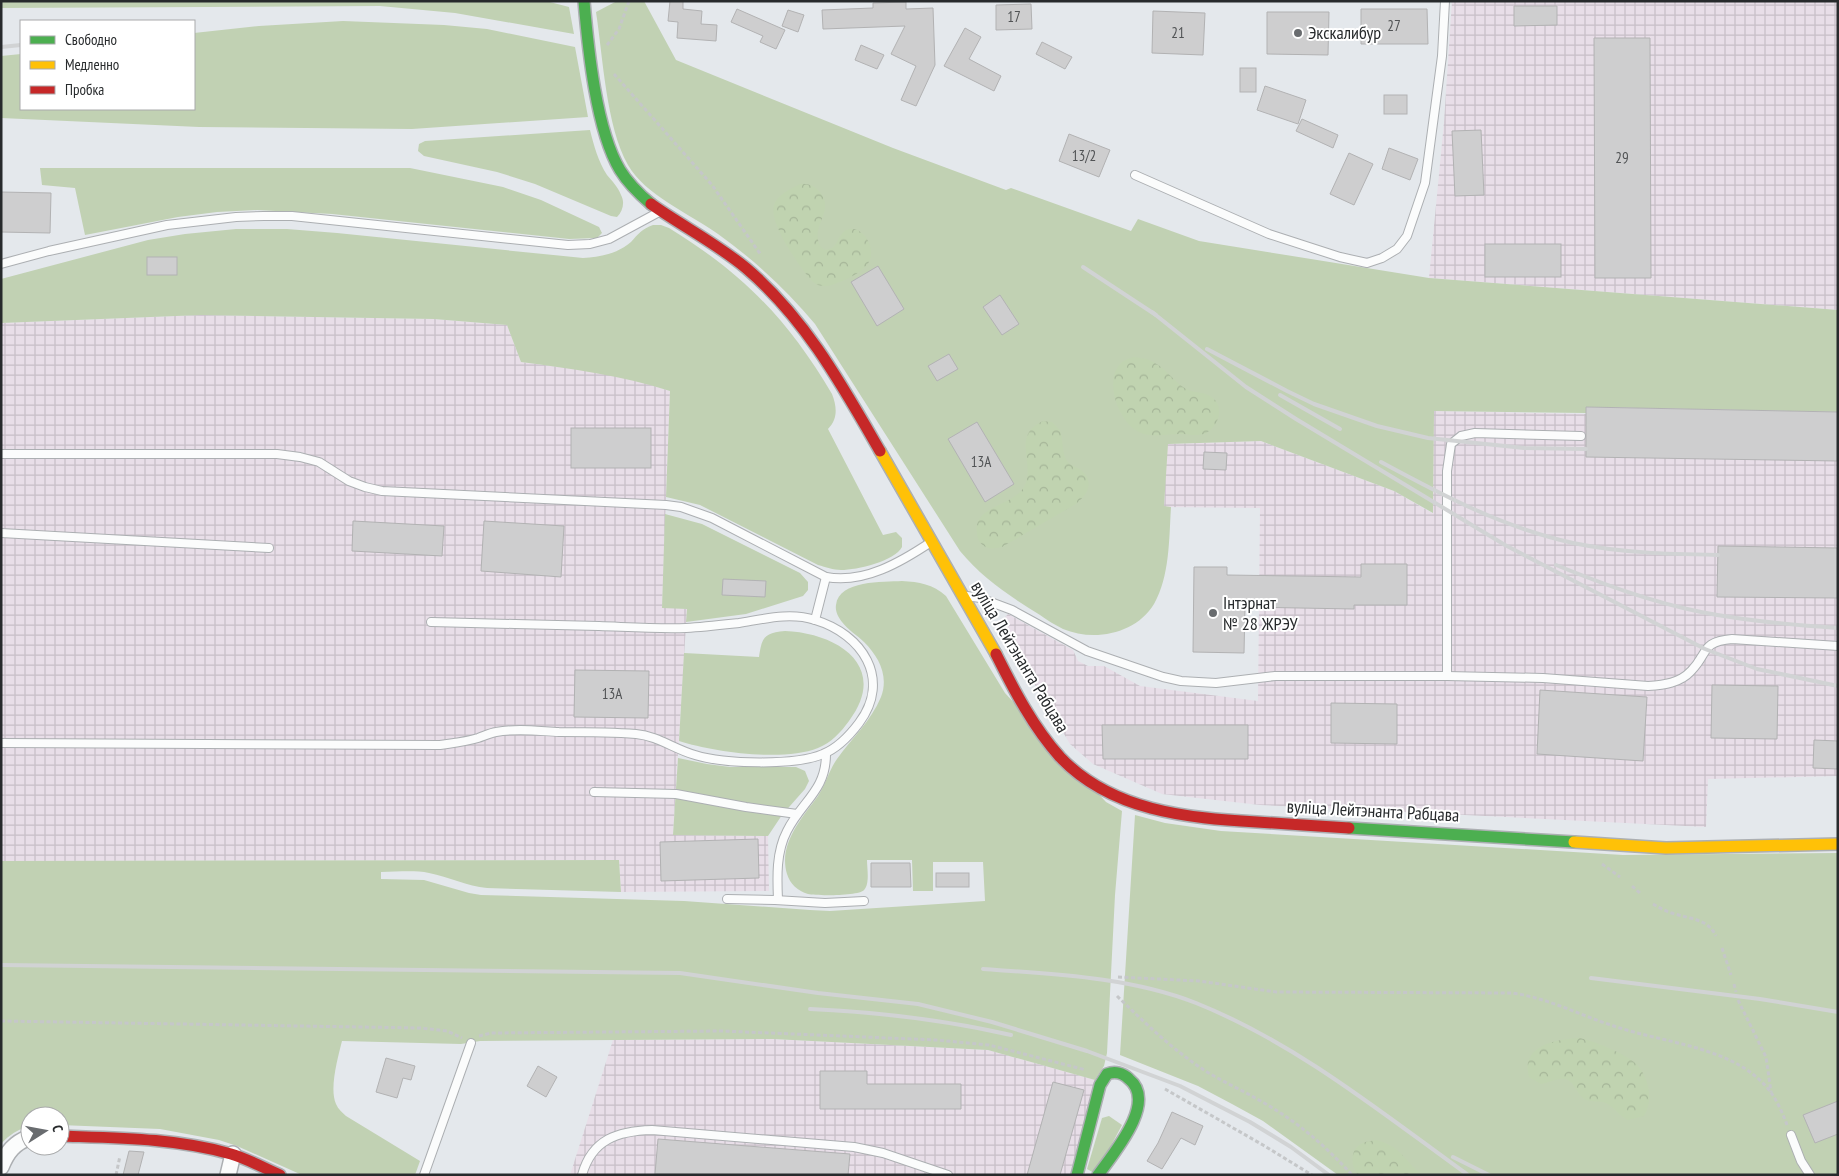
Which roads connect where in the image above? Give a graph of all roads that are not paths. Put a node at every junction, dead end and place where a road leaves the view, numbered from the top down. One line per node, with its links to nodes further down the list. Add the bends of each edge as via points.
1 (584, 1): 4 (street, вуліца Лейтэнанта Рабцава, via 587,43 612,156 631,185)
2 (1445, 1): 3 (lane, via 1442,56 1425,183 1408,236 1397,250 1367,263 1340,257 1269,234)
3 (1135, 175)
4 (661, 211): 5 (lane, via 608,239 568,245 292,216 236,217 168,225); 9 (street, вуліца Лейтэнанта Рабцава, via 744,266 797,320 844,387)
5 (1, 264)
6 (1581, 436): 16 (lane, via 1475,433 1461,436 1451,444 1446,498)
7 (1, 454): 11 (lane, via 277,454 319,462 349,481 382,491 681,507 712,518)
8 (1, 533): 10 (lane)
9 (934, 541): 11 (lane, via 875,572 844,578); 12 (street, вуліца Лейтэнанта Рабцава)
10 (270, 548)
11 (826, 577): 13 (lane)
12 (963, 596): 16 (lane, via 980,598 1012,610 1087,651 1181,681 1216,683 1275,676); 21 (street, вуліца Лейтэнанта Рабцава, via 1026,709 1058,754 1090,782 1131,803 1154,810 1237,821 1666,848)
13 (815, 620): 14 (lane, via 780,617 678,628); 18 (lane, via 838,630 860,648 868,660 874,684 863,717 842,742)
14 (431, 622)
15 (1838, 646): 16 (lane, via 1721,640 1705,649 1690,672 1678,681 1663,685)
16 (1447, 676)
17 (1, 743): 18 (lane, via 440,745 520,730 645,735 694,754 720,759 784,762)
18 (826, 754): 20 (lane, via 820,784)
19 (594, 792): 20 (lane, via 676,794)
20 (797, 814): 23 (lane, via 781,846)
21 (1838, 844)
22 (727, 899): 23 (lane)
23 (778, 900): 24 (lane)
24 (864, 901)
25 (471, 1043): 33 (lane)
26 (1791, 1135): 38 (lane, via 1800,1161)
27 (70, 1137): 29 (street, via 172,1142)
28 (20, 1142): 30 (street, via 12,1147)
29 (233, 1154): 31 (street); 32 (street)
30 (1, 1167)
31 (228, 1175)
32 (280, 1175)
33 (424, 1175)
34 (582, 1175): 35 (lane, via 593,1151 606,1140 622,1133 652,1130 854,1147 883,1153)
35 (948, 1175)
36 (1077, 1175): 37 (street, via 1100,1085 1106,1075 1115,1073 1128,1077 1136,1085 1139,1095 1137,1112 1130,1130)
37 (1098, 1175)
38 (1810, 1175)

